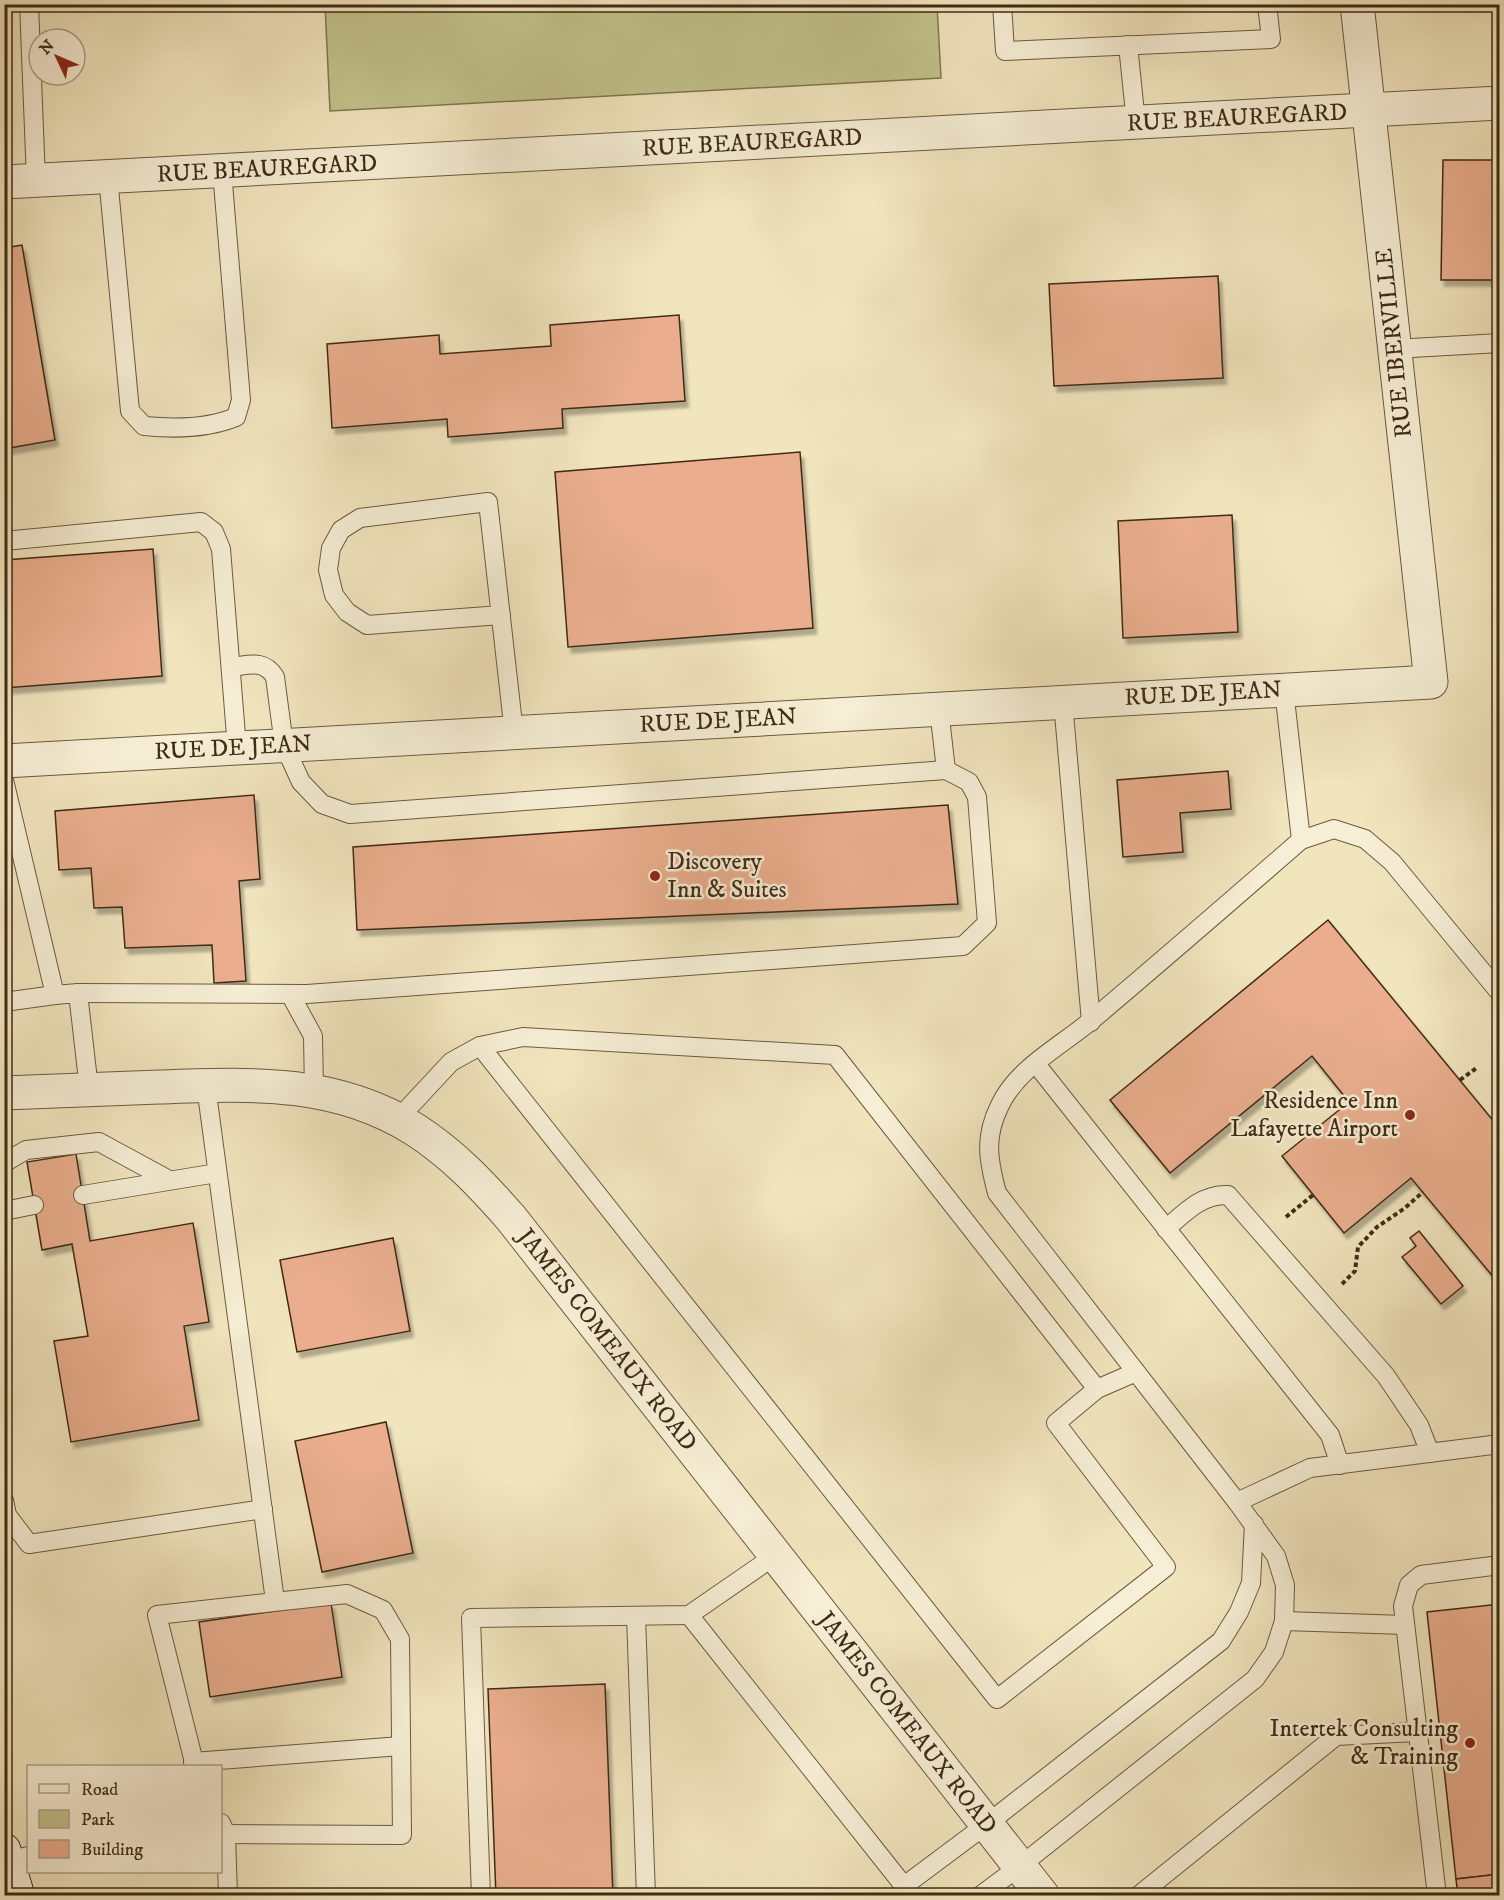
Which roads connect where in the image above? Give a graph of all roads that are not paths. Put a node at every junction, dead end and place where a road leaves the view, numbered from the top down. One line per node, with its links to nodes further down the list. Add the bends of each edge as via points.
1 (29, 4): 11 (lane)
2 (1002, 4): 5 (lane, via 1005,51)
3 (1267, 4): 5 (lane, via 1271,39)
4 (1357, 4): 7 (street, RUE IBERVILLE)
5 (1128, 45): 8 (lane)
6 (1500, 103): 7 (street, RUE BEAUREGARD)
7 (1368, 111): 8 (street, RUE BEAUREGARD); 13 (street, RUE IBERVILLE)
8 (1136, 123): 9 (street, RUE BEAUREGARD)
9 (222, 171): 10 (street, RUE BEAUREGARD); 10 (lane, via 242,400 236,417 219,424 171,429 144,426 130,411)
10 (108, 177): 11 (street, RUE BEAUREGARD)
11 (20, 181)
12 (1500, 343): 13 (lane)
13 (1394, 349): 17 (street, RUE IBERVILLE)
14 (4, 541): 16 (lane, via 201,522 214,532 221,549)
15 (501, 615): 15 (lane, via 488,502 360,518 341,530 331,548 328,570 334,595 347,612 367,626); 21 (lane)
16 (231, 667): 22 (lane, via 259,664 275,677); 23 (lane)
17 (1431, 682): 18 (street, RUE DE JEAN)
18 (1284, 690): 19 (street, RUE DE JEAN); 28 (lane)
19 (1063, 702): 20 (street, RUE DE JEAN); 34 (lane)
20 (939, 709): 21 (street, RUE DE JEAN); 25 (lane)
21 (514, 733): 22 (street, RUE DE JEAN)
22 (284, 745): 23 (street, RUE DE JEAN); 25 (lane, via 308,790 322,804 350,814)
23 (237, 748): 24 (street, RUE DE JEAN)
24 (4, 761)
25 (946, 770): 31 (lane, via 969,782 977,796 987,922 963,946)
26 (4, 780): 27 (lane)
27 (11, 833): 32 (lane)
28 (1301, 840): 30 (lane, via 1334,830 1365,839 1392,862); 34 (lane)
29 (78, 993): 31 (lane); 32 (lane); 38 (lane)
30 (1500, 993)
31 (290, 994): 39 (lane, via 313,1036)
32 (56, 995): 33 (lane)
33 (4, 1002)
34 (1091, 1022): 36 (lane)
35 (480, 1046): 41 (lane, via 451,1062); 50 (lane, via 523,1037 835,1055); 50 (lane, via 997,1699 1166,1567 1056,1422)
36 (1036, 1064): 48 (lane); 49 (lane, via 1000,1103 988,1134 990,1169 997,1193)
37 (206, 1086): 38 (street, JAMES COMEAUX ROAD); 39 (street, JAMES COMEAUX ROAD); 43 (lane)
38 (89, 1089): 40 (street, JAMES COMEAUX ROAD)
39 (314, 1091): 41 (street, JAMES COMEAUX ROAD, via 378,1110)
40 (4, 1093)
41 (397, 1120): 58 (street, JAMES COMEAUX ROAD, via 444,1150 488,1192)
42 (4, 1163): 44 (lane, via 26,1150 99,1142)
43 (217, 1173): 44 (lane); 55 (lane)
44 (169, 1180): 45 (lane)
45 (83, 1195)
46 (34, 1205): 47 (lane)
47 (4, 1211)
48 (1166, 1229): 52 (lane, via 1196,1203 1215,1194 1228,1195 1386,1376 1419,1425); 53 (lane, via 1330,1435)
49 (1136, 1372): 50 (lane); 54 (lane)
50 (1097, 1389)
51 (1500, 1444): 52 (lane)
52 (1430, 1453): 53 (lane)
53 (1340, 1465): 54 (lane, via 1310,1468)
54 (1237, 1502): 57 (lane)
55 (263, 1509): 56 (lane, via 29,1544); 60 (lane)
56 (5, 1511)
57 (1254, 1524): 63 (lane, via 1276,1556 1285,1585); 68 (lane, via 1251,1583 1221,1641)
58 (776, 1555): 61 (lane); 68 (street, JAMES COMEAUX ROAD)
59 (1500, 1565): 64 (lane, via 1421,1575 1409,1585 1403,1606)
60 (276, 1601): 66 (lane, via 347,1594 383,1610 400,1639); 67 (lane, via 157,1615)
61 (689, 1615): 62 (lane); 72 (lane)
62 (636, 1616): 76 (lane, via 471,1618); 77 (lane)
63 (1284, 1621): 64 (lane); 71 (lane, via 1274,1652 1255,1679)
64 (1405, 1625): 65 (lane)
65 (1417, 1732): 73 (lane, via 1336,1736); 80 (lane)
66 (401, 1746): 67 (lane); 69 (lane, via 402,1835)
67 (194, 1765)
68 (987, 1824): 71 (street, JAMES COMEAUX ROAD); 72 (lane)
69 (222, 1830): 75 (lane)
70 (14, 1856): 74 (street)
71 (1020, 1866): 78 (lane); 79 (street, JAMES COMEAUX ROAD)
72 (908, 1891)
73 (1142, 1894)
74 (18, 1896)
75 (228, 1896)
76 (481, 1896)
77 (646, 1896)
78 (980, 1896)
79 (1043, 1896)
80 (1437, 1896)

